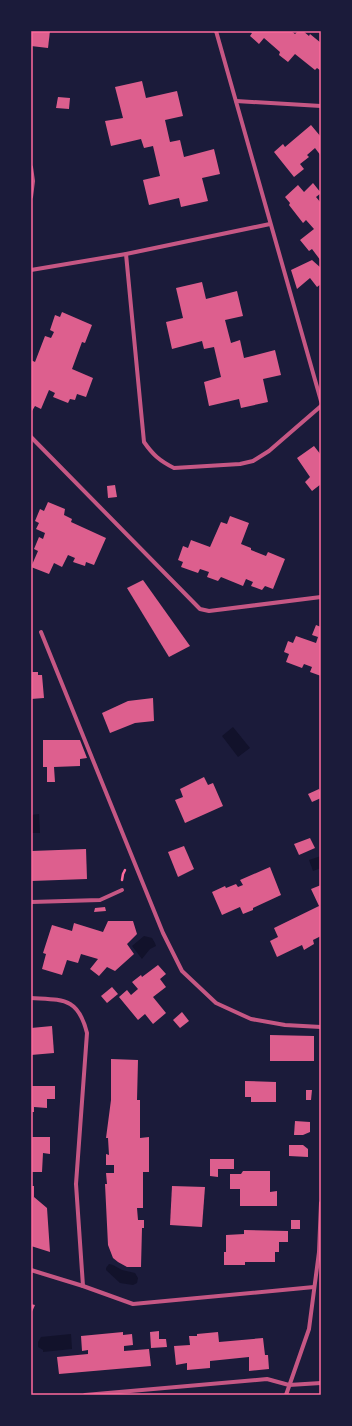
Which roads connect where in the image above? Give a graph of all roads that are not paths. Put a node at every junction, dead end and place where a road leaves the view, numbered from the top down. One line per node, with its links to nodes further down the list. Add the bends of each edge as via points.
1 (216, 31): 2 (street)
2 (236, 101): 3 (street); 6 (street)
3 (321, 106)
4 (31, 167): 5 (street)
5 (31, 198)
6 (270, 224): 7 (street); 9 (street)
7 (126, 254): 8 (street); 10 (street, via 144,442 158,459 174,468 240,464 253,460 269,451)
8 (31, 270)
9 (321, 401)
10 (321, 406)
11 (31, 437): 12 (street, via 200,609 209,611)
12 (321, 597)
13 (41, 632): 17 (street, via 163,933 182,971 216,1003 251,1019 285,1025)
14 (122, 890): 15 (street, via 100,900)
15 (31, 902)
16 (31, 998): 21 (street, via 61,1000 74,1006 84,1019 87,1033 76,1184)
17 (321, 1027)
18 (321, 1203): 19 (street)
19 (320, 1251): 22 (street)
20 (31, 1270): 21 (street)
21 (84, 1286): 22 (street, via 133,1304)
22 (314, 1287): 24 (street, via 309,1329)
23 (321, 1383): 24 (street)
24 (289, 1384): 25 (street, via 267,1379); 26 (street)
25 (85, 1395)
26 (286, 1395)

